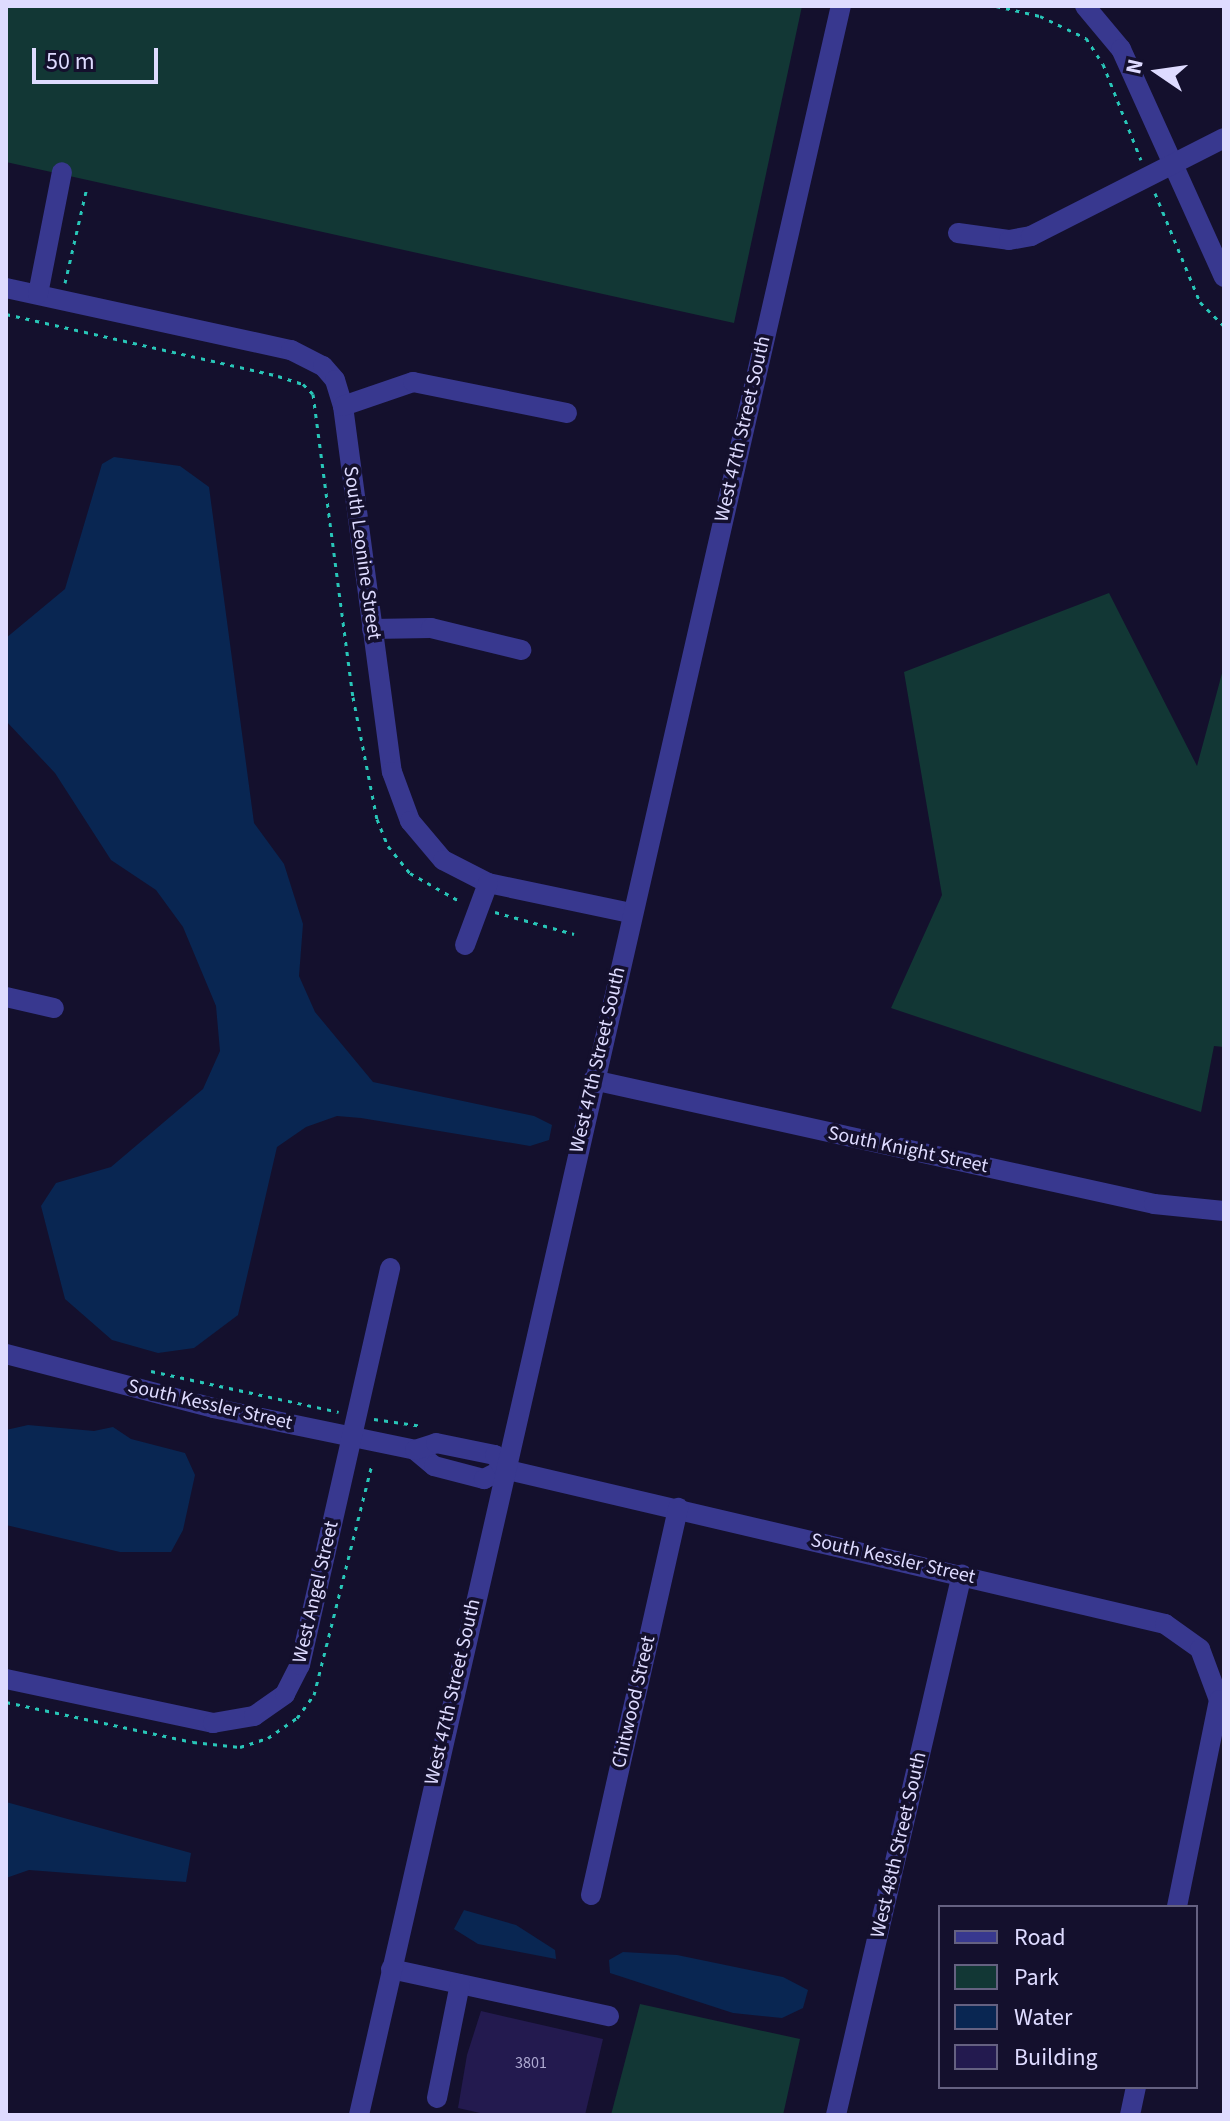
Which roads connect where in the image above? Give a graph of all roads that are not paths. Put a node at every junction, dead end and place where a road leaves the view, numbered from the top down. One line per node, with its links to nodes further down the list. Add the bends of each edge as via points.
1 (841, 6): 15 (street, West 47th Street South)
2 (1085, 6): 4 (street, via 1121,49)
3 (1224, 138): 4 (street)
4 (1172, 161): 6 (street, via 1031,236 1009,240); 7 (street)
5 (62, 172): 9 (street)
6 (958, 233)
7 (1224, 277)
8 (6, 288): 9 (street, South Leonine Street)
9 (38, 294): 10 (street, South Leonine Street, via 309,356 335,380)
10 (343, 406): 11 (street, via 413,382); 12 (street, South Leonine Street)
11 (567, 413)
12 (372, 629): 13 (street, via 431,628); 14 (street, South Leonine Street, via 392,772 410,821 443,860)
13 (521, 650)
14 (488, 883): 15 (street, South Leonine Street); 16 (street)
15 (630, 913): 19 (street, West 47th Street South)
16 (465, 945)
17 (6, 997): 18 (street)
18 (54, 1008)
19 (593, 1080): 20 (street, South Knight Street, via 1154,1204); 24 (street, West 47th Street South)
20 (1224, 1211)
21 (390, 1268): 23 (street, West Angel Street)
22 (6, 1354): 23 (street, South Kessler Street)
23 (351, 1437): 24 (street, South Kessler Street, via 415,1450 436,1443 495,1455); 27 (street, West Angel Street, via 300,1665 285,1694 271,1706 236,1721 213,1723)
24 (504, 1469): 25 (street, South Kessler Street); 30 (street, West 47th Street South)
25 (678, 1508): 26 (street, South Kessler Street); 28 (street, Chitwood Street)
26 (962, 1574): 29 (street, South Kessler Street, via 1165,1624 1183,1633 1211,1667 1218,1722); 36 (street, West 48th Street South)
27 (6, 1679)
28 (591, 1895)
29 (1177, 1905)
30 (391, 1969): 31 (street); 35 (street, West 47th Street South)
31 (460, 1984): 32 (street); 34 (street)
32 (609, 2016)
33 (1136, 2089): 37 (street)
34 (437, 2098)
35 (359, 2115)
36 (836, 2115)
37 (1130, 2115)

